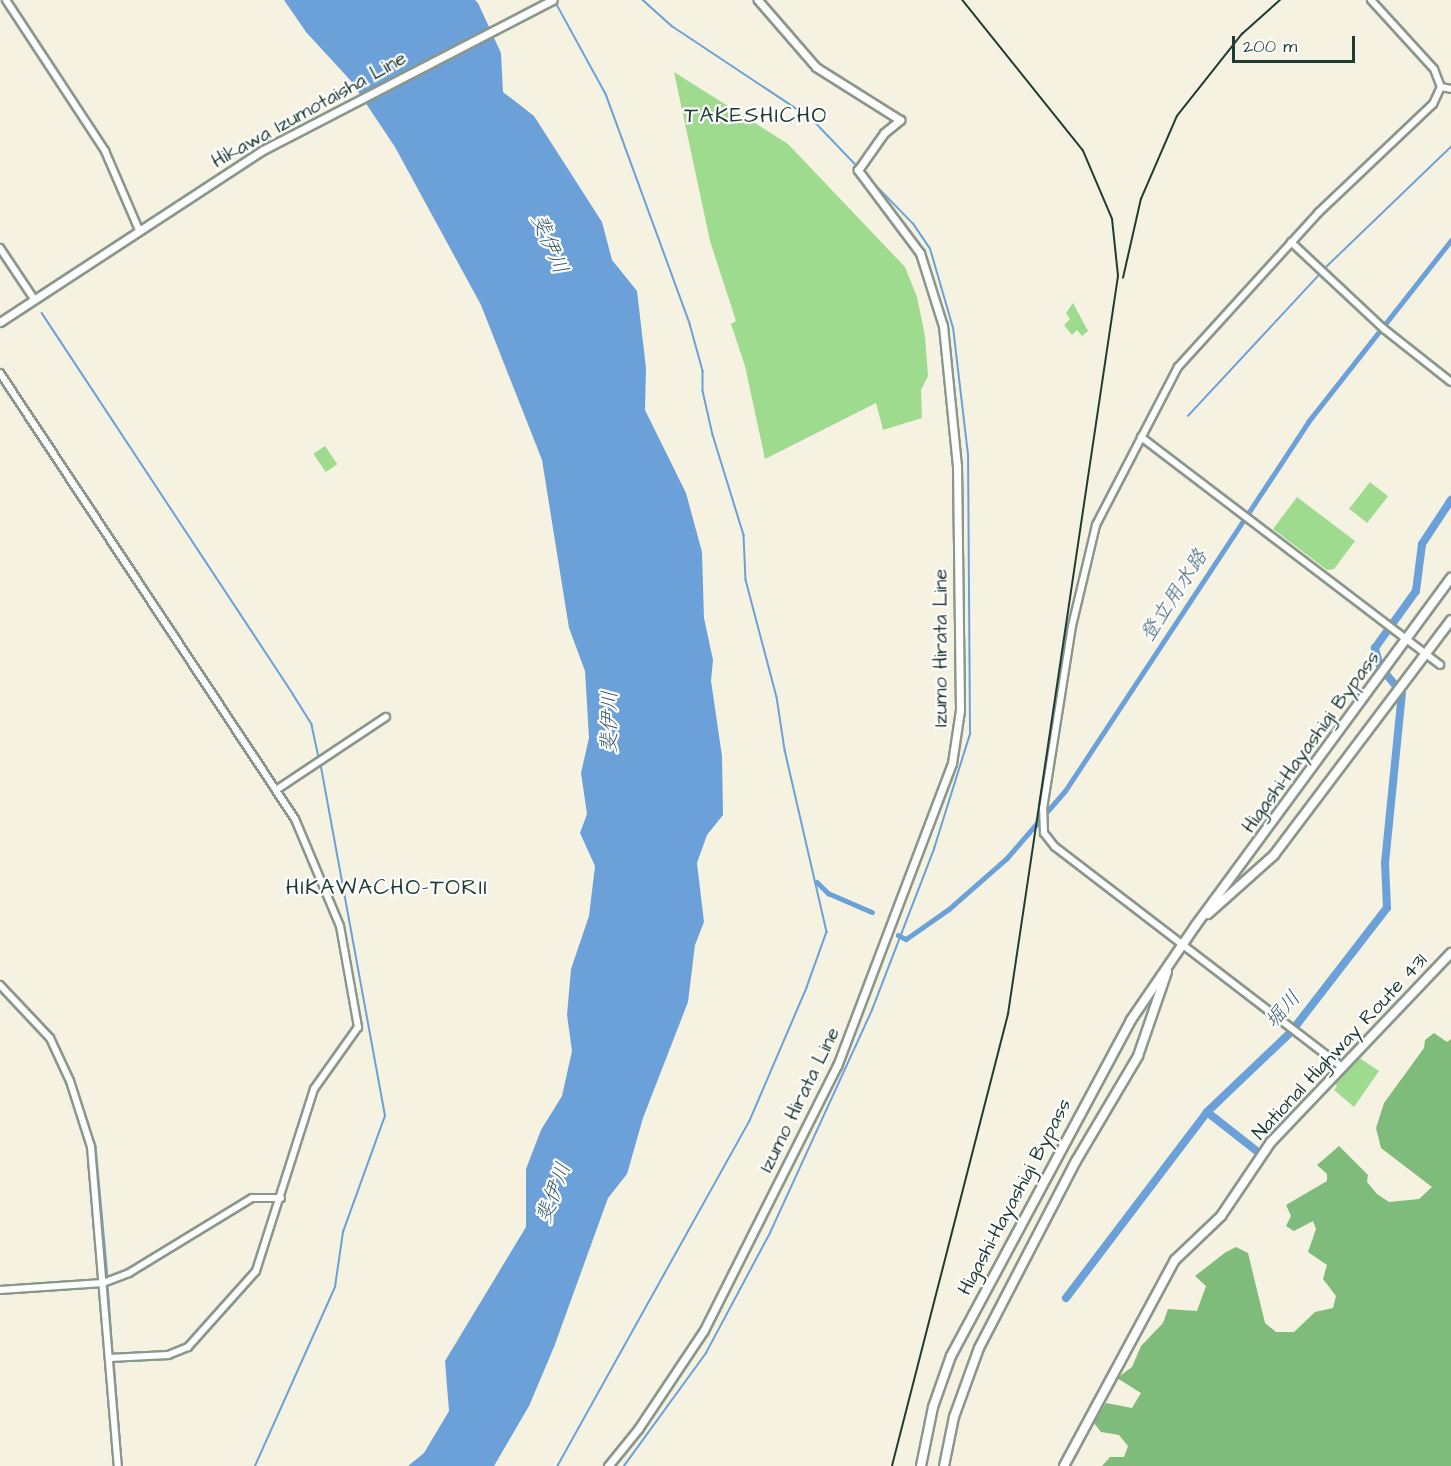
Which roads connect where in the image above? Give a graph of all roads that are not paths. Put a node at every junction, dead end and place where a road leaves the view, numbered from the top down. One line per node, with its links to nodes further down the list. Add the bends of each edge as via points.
1 (6, 0): 7 (street, via 105,151)
2 (552, 0): 7 (main road, Hikawa Izumotaisha Line, via 288,136)
3 (758, 0): 33 (main road, Izumo Hirata Line, via 816,67 900,120 884,134 859,168 920,253 943,326 957,466 957,740 944,786 837,1066 704,1330 638,1429)
4 (1371, 0): 5 (street, via 1434,69)
5 (1441, 87): 6 (street); 8 (street, via 1433,104)
6 (1451, 89)
7 (139, 230): 10 (main road, Hikawa Izumotaisha Line)
8 (1291, 242): 13 (street, via 1384,329); 14 (street, via 1185,358)
9 (0, 248): 10 (street)
10 (34, 299): 11 (main road, Hikawa Izumotaisha Line)
11 (0, 322)
12 (0, 373): 21 (street)
13 (1451, 382)
14 (1141, 437): 17 (street); 23 (street, via 1096,525 1080,587 1042,823 1044,833 1056,847)
15 (1451, 578): 17 (highway, Higashi-Hayashigi Bypass)
16 (1451, 620): 18 (highway, Higashi-Hayashigi Bypass)
17 (1408, 638): 18 (street); 22 (highway, Higashi-Hayashigi Bypass)
18 (1427, 652): 19 (street); 22 (highway, Higashi-Hayashigi Bypass, via 1274,855)
19 (1440, 665)
20 (386, 717): 21 (street)
21 (276, 790): 28 (street, via 295,819 340,926 358,1027 314,1089)
22 (1196, 925): 23 (highway, Higashi-Hayashigi Bypass)
23 (1182, 945): 25 (highway, Higashi-Hayashigi Bypass); 27 (street)
24 (1451, 953): 27 (highway, National Highway Route 431)
25 (1172, 959): 34 (highway, Higashi-Hayashigi Bypass, via 1097,1078 968,1320 936,1399); 35 (highway, Higashi-Hayashigi Bypass, via 1141,1049 1076,1161 979,1348 954,1417)
26 (0, 985): 29 (street, via 50,1038 82,1116 91,1150)
27 (1342, 1067): 36 (highway, National Highway Route 431, via 1271,1142 1221,1216 1174,1260)
28 (281, 1198): 29 (street, via 252,1198 129,1273); 31 (street, via 256,1271 188,1347 168,1355)
29 (103, 1283): 30 (street); 31 (street)
30 (0, 1290)
31 (109, 1358): 32 (street)
32 (117, 1466)
33 (608, 1466)
34 (921, 1466)
35 (944, 1466)
36 (1064, 1466)

